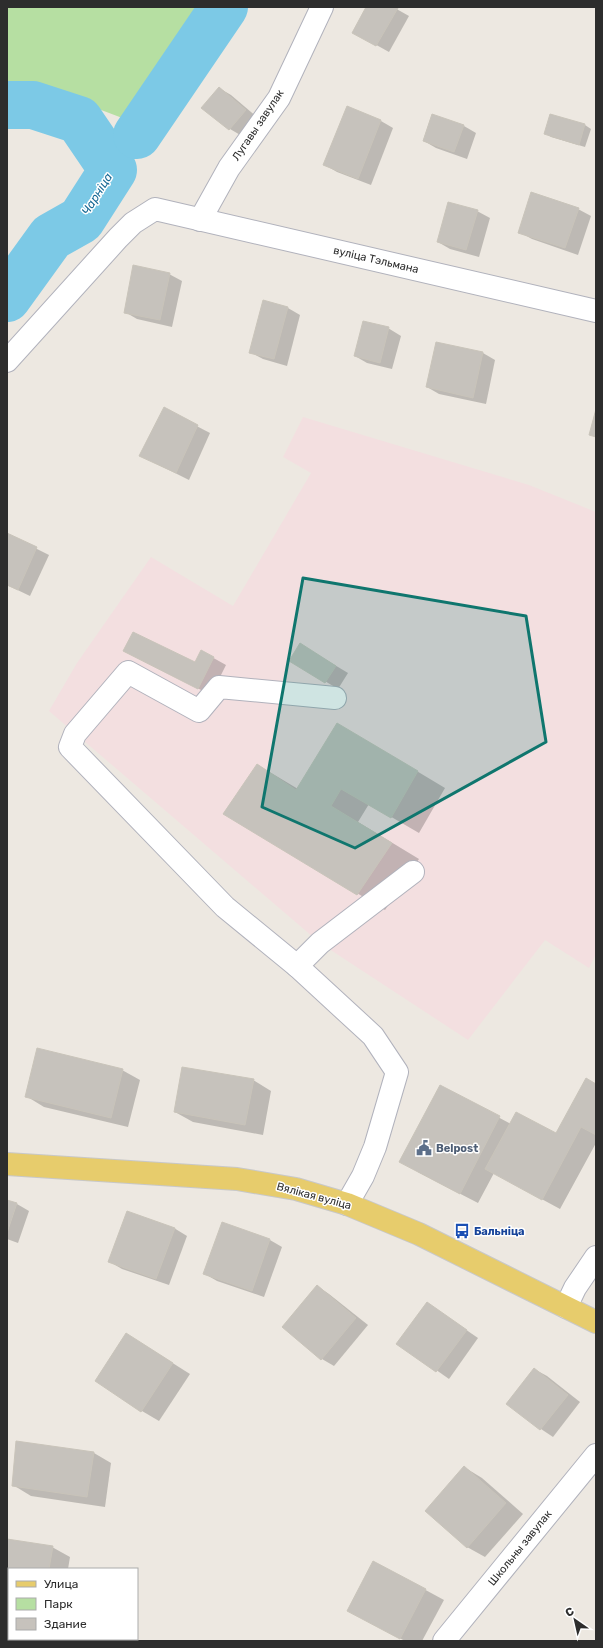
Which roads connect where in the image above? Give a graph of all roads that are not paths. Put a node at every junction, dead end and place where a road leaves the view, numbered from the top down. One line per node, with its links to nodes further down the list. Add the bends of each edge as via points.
1 (322, 7): 2 (street, Лугавы завулак, via 279,98 229,168)
2 (200, 220): 3 (street, вуліца Тэльмана); 4 (street, вуліца Тэльмана, via 156,209 133,223)
3 (596, 311)
4 (7, 361)
5 (334, 698): 7 (street, via 219,687 199,711 128,672 75,734 70,747 225,906)
6 (413, 872): 7 (street, via 320,944)
7 (297, 966): 9 (street, via 373,1036 397,1072 375,1147 363,1176)
8 (7, 1164): 9 (main road, Вялікая вуліца, via 236,1179 296,1189)
9 (347, 1204): 11 (main road, Вялікая вуліца, via 419,1234)
10 (596, 1257): 11 (street, via 575,1288)
11 (566, 1307): 12 (main road, Вялікая вуліца)
12 (596, 1322)
13 (596, 1455): 14 (street, Школьны завулак)
14 (444, 1641)

